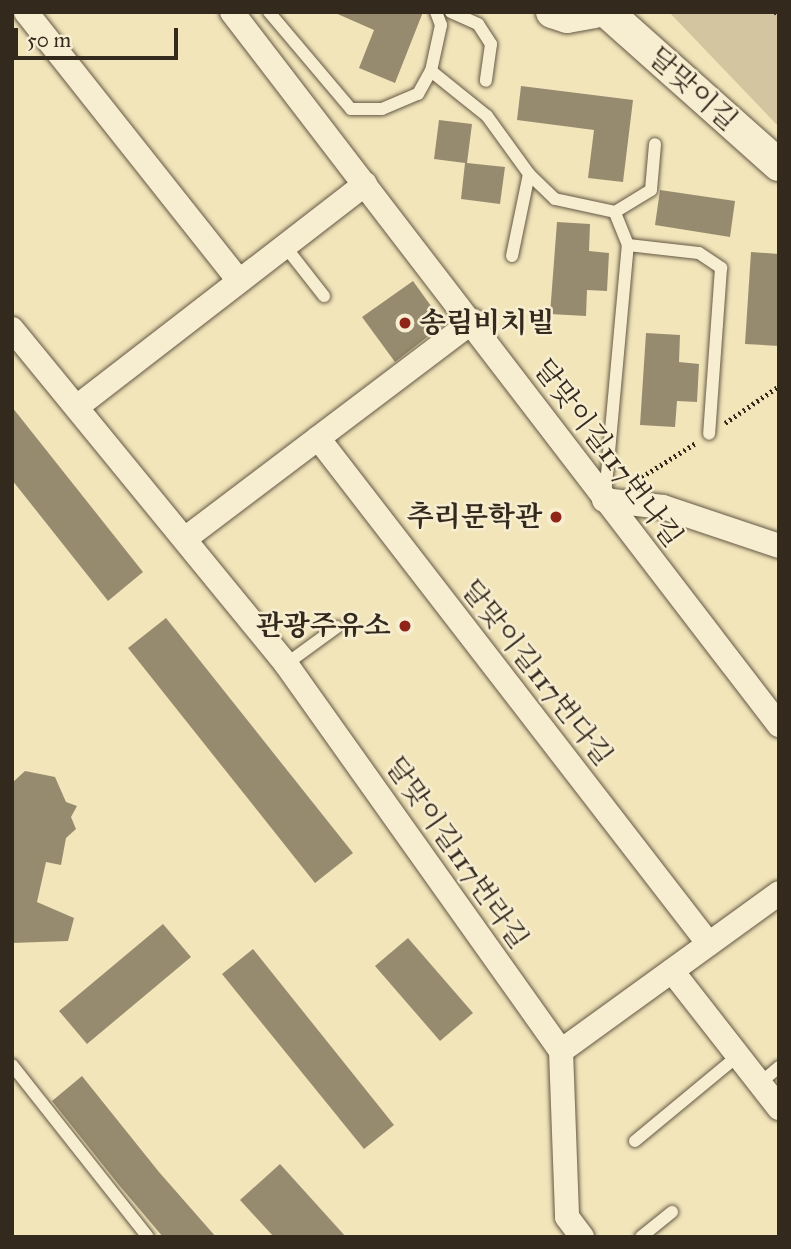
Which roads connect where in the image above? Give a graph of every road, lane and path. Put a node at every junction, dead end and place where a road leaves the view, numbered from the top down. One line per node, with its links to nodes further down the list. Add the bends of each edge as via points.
1 (26, 12): 19 (street)
2 (232, 12): 14 (street, 달맞이길117번나길)
3 (269, 12): 9 (lane, via 351,109 382,109 418,94)
4 (436, 12): 9 (lane, via 440,25)
5 (451, 12): 10 (lane, via 478,24 491,44)
6 (552, 12): 7 (street, via 567,18)
7 (594, 12)
8 (607, 12): 12 (street, 달맞이길)
9 (431, 71): 13 (lane, via 487,116)
10 (486, 81)
11 (655, 144): 15 (lane, via 651,190)
12 (779, 165)
13 (529, 174): 15 (lane, via 555,199); 18 (lane)
14 (365, 184): 16 (street); 21 (street, 달맞이길117번나길)
15 (615, 212): 17 (lane)
16 (284, 245): 19 (street); 20 (lane)
17 (628, 245): 25 (lane, via 699,253 721,268); 27 (lane)
18 (512, 256)
19 (238, 279): 24 (street)
20 (324, 296)
21 (473, 321): 26 (street); 27 (street, 달맞이길117번나길)
22 (12, 330): 24 (street, 달맞이길117번라길)
23 (779, 386): 25 (path)
24 (78, 405): 28 (street, 달맞이길117번라길)
25 (709, 434): 27 (path)
26 (318, 438): 28 (street); 34 (street, 달맞이길117번다길)
27 (604, 500): 29 (street, via 663,506); 32 (street, 달맞이길117번나길)
28 (186, 538): 31 (street, 달맞이길117번라길)
29 (779, 546)
30 (337, 627): 31 (lane)
31 (286, 664): 36 (street, 달맞이길117번라길)
32 (779, 724)
33 (779, 893): 34 (street)
34 (709, 944): 35 (street)
35 (672, 971): 36 (street); 37 (street)
36 (561, 1051): 44 (street, via 566,1217)
37 (739, 1055): 39 (street); 41 (lane)
38 (12, 1065): 43 (lane)
39 (769, 1075): 40 (street)
40 (779, 1108)
41 (635, 1141)
42 (672, 1212): 45 (lane)
43 (148, 1237)
44 (582, 1237)
45 (641, 1237)

